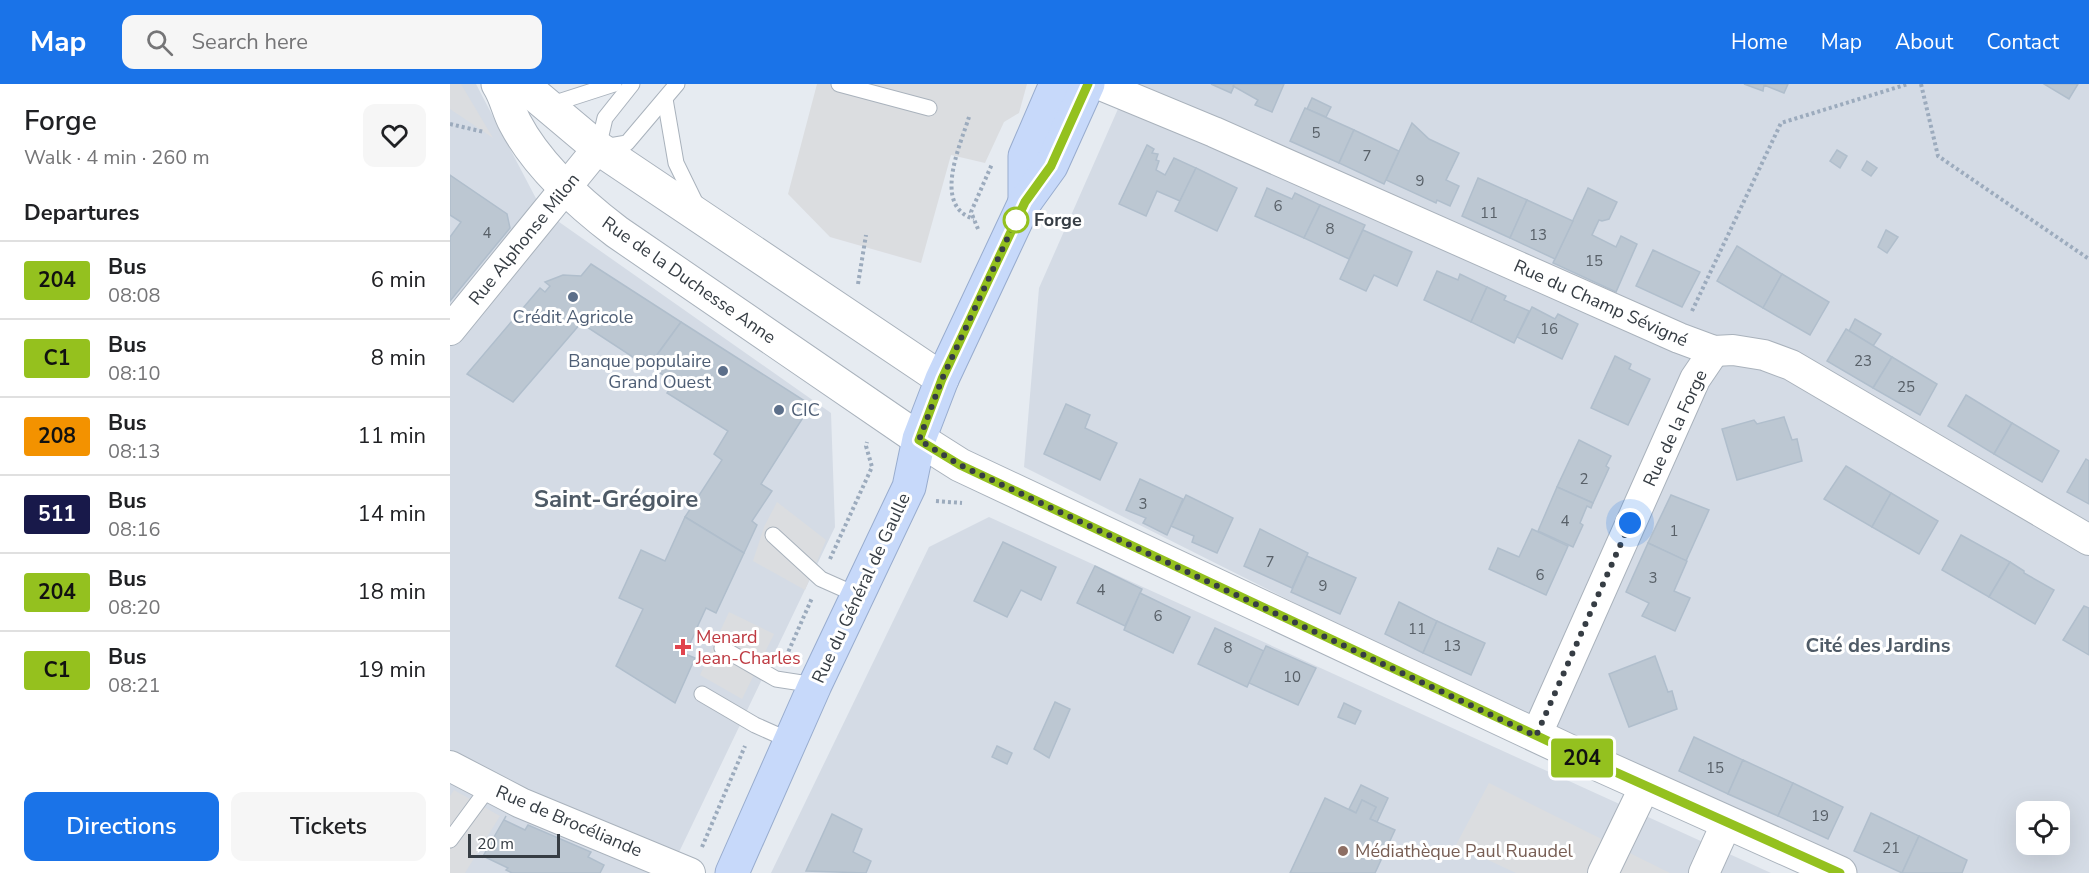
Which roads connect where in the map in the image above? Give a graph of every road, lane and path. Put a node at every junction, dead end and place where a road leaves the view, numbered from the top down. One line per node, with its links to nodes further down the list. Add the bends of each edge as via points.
1 (498, 84): 16 (street, Rue de la Duchesse Anne, via 527,142)
2 (614, 84): 11 (lane)
3 (632, 84): 15 (lane, via 605,118)
4 (677, 84): 12 (lane)
5 (839, 84): 13 (lane)
6 (1056, 84): 17 (main road, Rue du Général de Gaulle, via 1025,156)
7 (1088, 84): 17 (main road, Rue du Général de Gaulle, via 1051,166)
8 (1098, 84): 24 (street, Rue du Champ Sévigné)
9 (1908, 84): 24 (path, via 1781,123)
10 (1921, 84): 21 (path, via 1938,156)
11 (536, 95): 15 (street)
12 (665, 99): 15 (lane, via 627,143); 18 (lane, via 676,164)
13 (929, 108)
14 (969, 117): 19 (path, via 952,170 952,196 956,208)
15 (598, 148): 16 (street, Rue Alphonse Milon); 18 (street)
16 (566, 189): 23 (street, Rue Alphonse Milon); 27 (street, Rue de la Duchesse Anne, via 617,232)
17 (1025, 202): 26 (main road, Rue du Général de Gaulle)
18 (703, 217): 22 (street)
19 (974, 219)
20 (866, 235): 22 (path)
21 (2089, 259)
22 (853, 318): 26 (street)
23 (450, 330)
24 (1679, 338): 25 (street, Rue du Champ Sévigné)
25 (1714, 351): 30 (street, Rue du Champ Sévigné, via 1764,355 1791,365); 38 (street, Rue de la Forge, via 1695,379)
26 (942, 379): 28 (main road, Rue du Général de Gaulle)
27 (878, 410): 28 (street, Rue de la Duchesse Anne); 31 (path, via 866,446 872,467)
28 (919, 440): 32 (main road, Rue du Général de Gaulle, via 909,487); 38 (street, Rue de la Duchesse Anne, via 960,465)
29 (773, 535): 31 (lane)
30 (2089, 540)
31 (821, 579): 32 (lane); 34 (path)
32 (857, 595): 35 (main road, Rue du Général de Gaulle)
33 (722, 648): 34 (lane)
34 (777, 679): 35 (lane)
35 (816, 686): 39 (main road, Rue du Général de Gaulle)
36 (702, 694): 37 (lane)
37 (755, 725): 39 (lane); 45 (path)
38 (1536, 736): 41 (street, Rue de la Duchesse Anne)
39 (791, 741): 47 (main road, Rue du Général de Gaulle)
40 (450, 766): 42 (street, Rue de Brocéliande)
41 (1645, 786): 43 (street, Rue de la Duchesse Anne); 48 (street)
42 (489, 787): 44 (lane); 46 (street, Rue de Brocéliande, via 573,825)
43 (1727, 822): 49 (street); 50 (street, Rue de la Duchesse Anne)
44 (450, 840)
45 (694, 863): 46 (street, Rue de Brocéliande)
46 (644, 864)
47 (732, 873)
48 (1603, 873)
49 (1704, 873)
50 (1840, 873)

